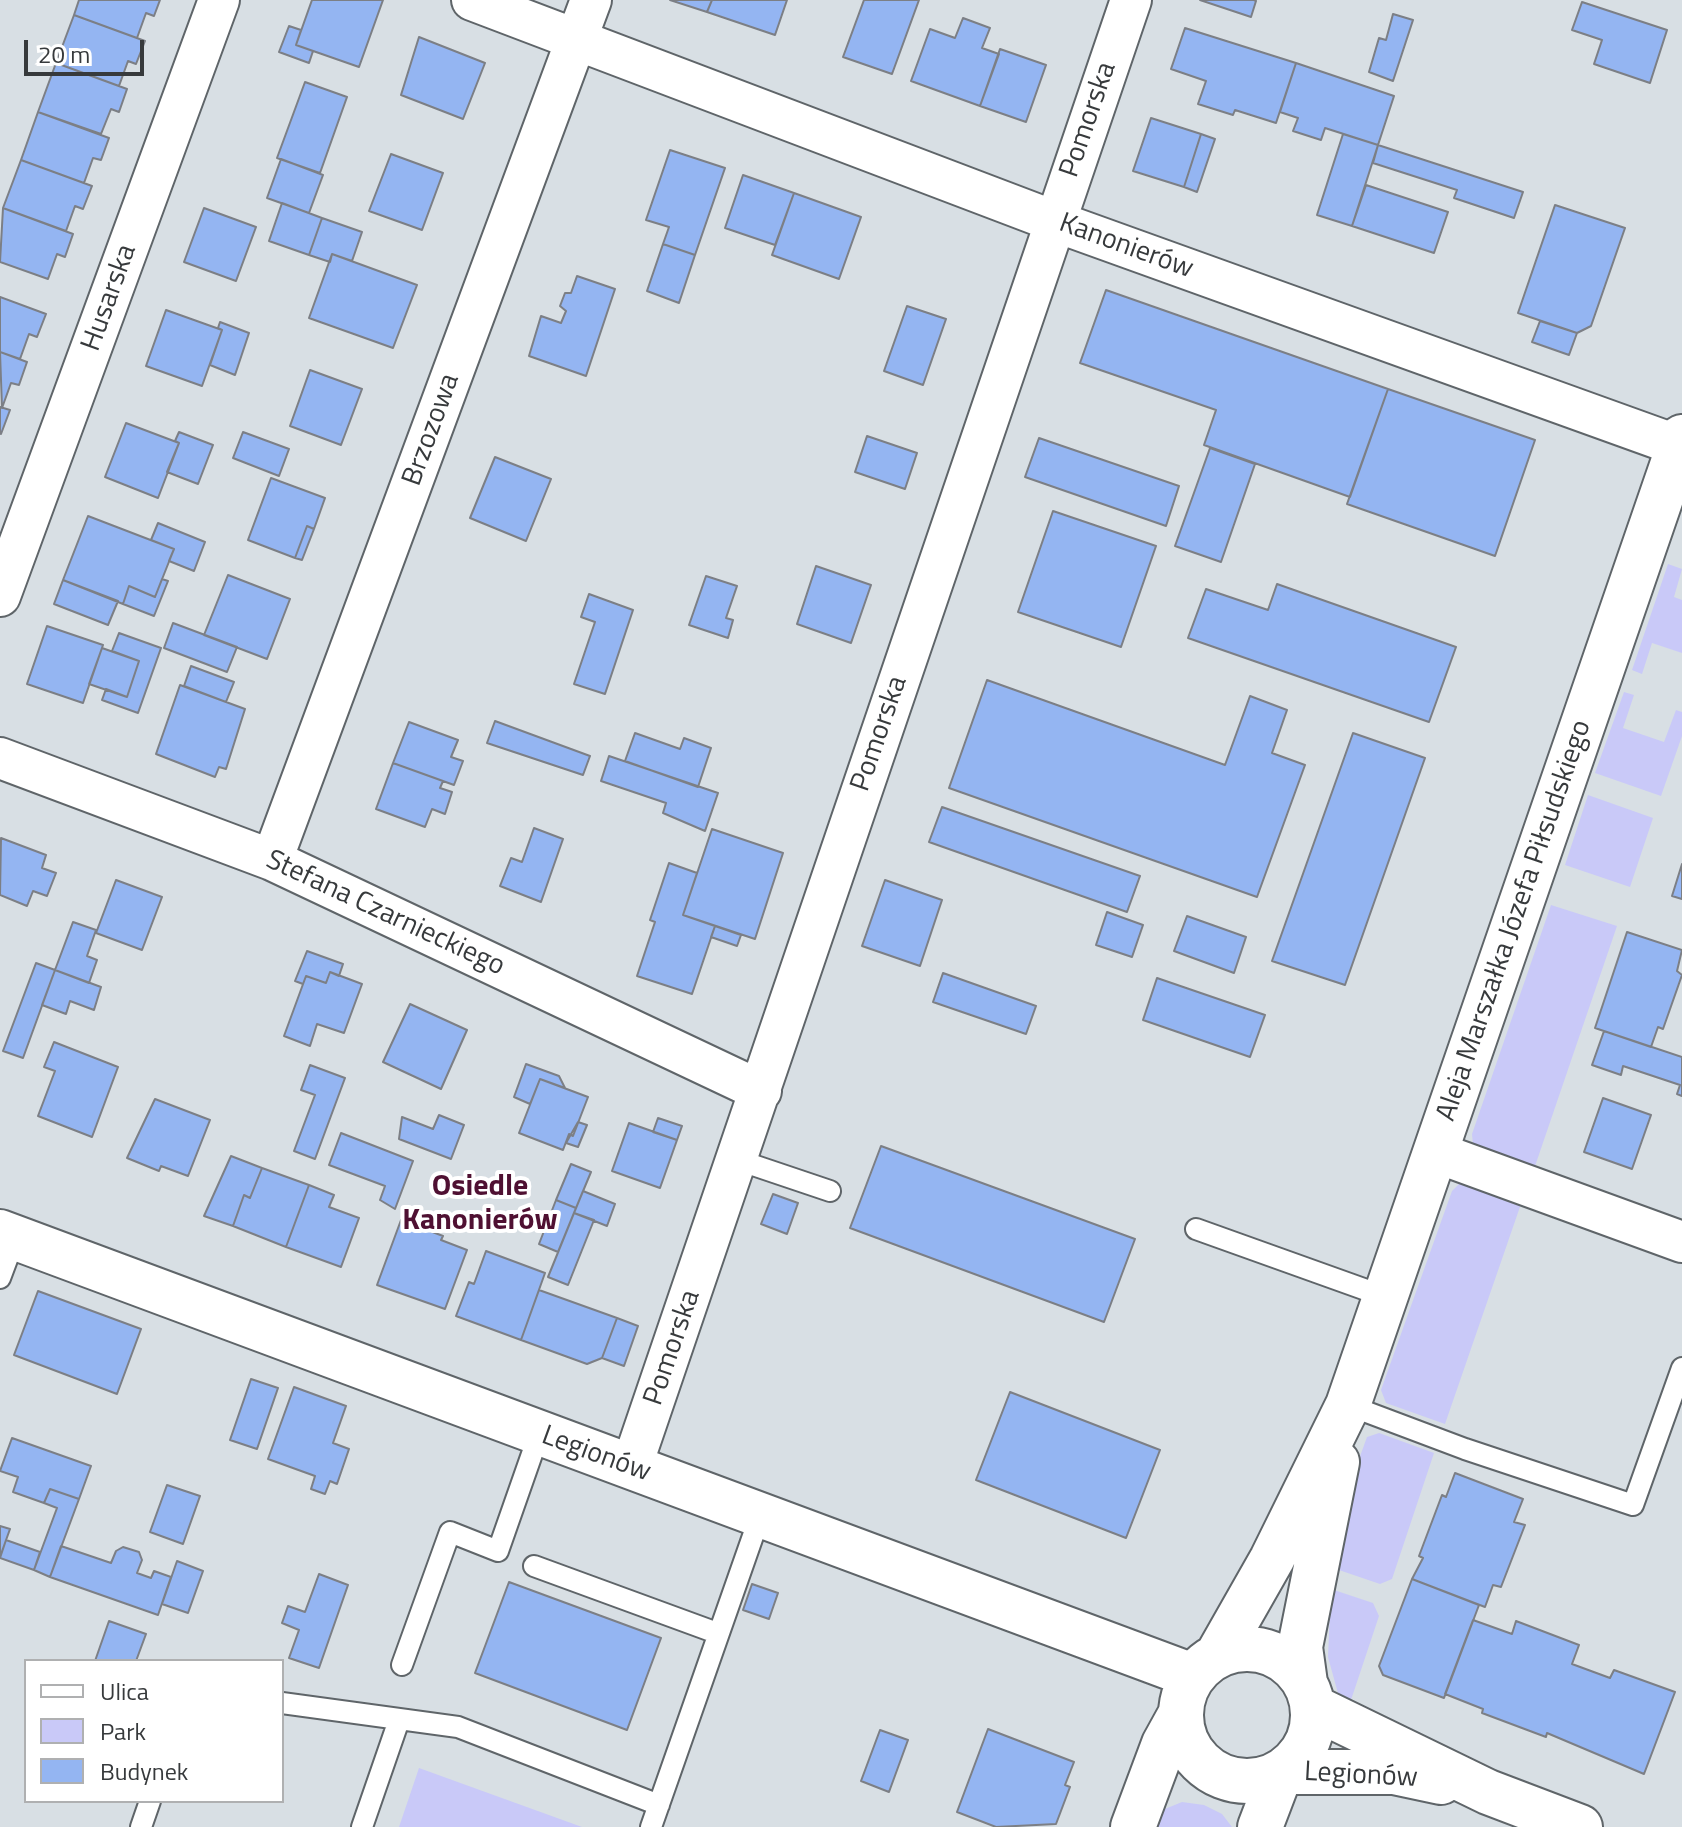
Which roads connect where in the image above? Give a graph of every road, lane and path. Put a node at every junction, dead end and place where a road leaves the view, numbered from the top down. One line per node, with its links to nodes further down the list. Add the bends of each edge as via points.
1 (219, 0): 8 (street, Husarska)
2 (472, 0): 5 (street, Kanonierów)
3 (591, 0): 5 (street, Brzozowa)
4 (1131, 0): 6 (street, Pomorska)
5 (577, 40): 6 (street, Kanonierów); 10 (street, Brzozowa)
6 (1054, 221): 7 (street, Kanonierów); 11 (street, Pomorska)
7 (1680, 441): 12 (street, Aleja Marszałka Józefa Piłsudskiego)
8 (0, 596)
9 (0, 758): 10 (street, Stefana Czarnieckiego)
10 (272, 860): 11 (street, Stefana Czarnieckiego)
11 (761, 1091): 13 (street, Pomorska)
12 (1435, 1152): 17 (street); 19 (street, Aleja Marszałka Józefa Piłsudskiego)
13 (738, 1160): 14 (lane); 23 (street, Pomorska)
14 (830, 1191)
15 (1196, 1229): 19 (lane)
16 (8, 1235): 18 (lane); 22 (street, Legionów)
17 (1682, 1242)
18 (0, 1278)
19 (1386, 1297): 21 (street, Aleja Marszałka Józefa Piłsudskiego)
20 (1682, 1368): 21 (lane, via 1633,1505)
21 (1348, 1405): 28 (street, Aleja Marszałka Józefa Piłsudskiego, via 1272,1559); 29 (street, Aleja Marszałka Józefa Piłsudskiego, via 1300,1647)
22 (539, 1434): 23 (street, Legionów); 27 (lane, via 498,1551 450,1532)
23 (631, 1468): 24 (street, Legionów)
24 (760, 1516): 26 (lane); 28 (street, Legionów)
25 (534, 1566): 26 (lane)
26 (717, 1633): 35 (lane)
27 (402, 1665)
28 (1197, 1682): 29 (street, via 1243,1648 1267,1651 1289,1663); 32 (street, via 1186,1740 1201,1764 1226,1778 1254,1781); 39 (street, Aleja Marszałka Józefa Piłsudskiego, via 1164,1744)
29 (1309, 1695): 32 (street, via 1311,1732 1300,1755); 33 (street, Legionów)
30 (284, 1703): 31 (lane)
31 (399, 1720): 35 (lane, via 458,1727); 37 (lane)
32 (1281, 1772): 33 (street, Legionów, via 1394,1772); 40 (street)
33 (1488, 1792): 41 (street, Legionów)
34 (149, 1803): 36 (lane)
35 (659, 1805): 38 (lane)
36 (141, 1827)
37 (362, 1827)
38 (651, 1827)
39 (1133, 1827)
40 (1260, 1827)
41 (1580, 1827)

